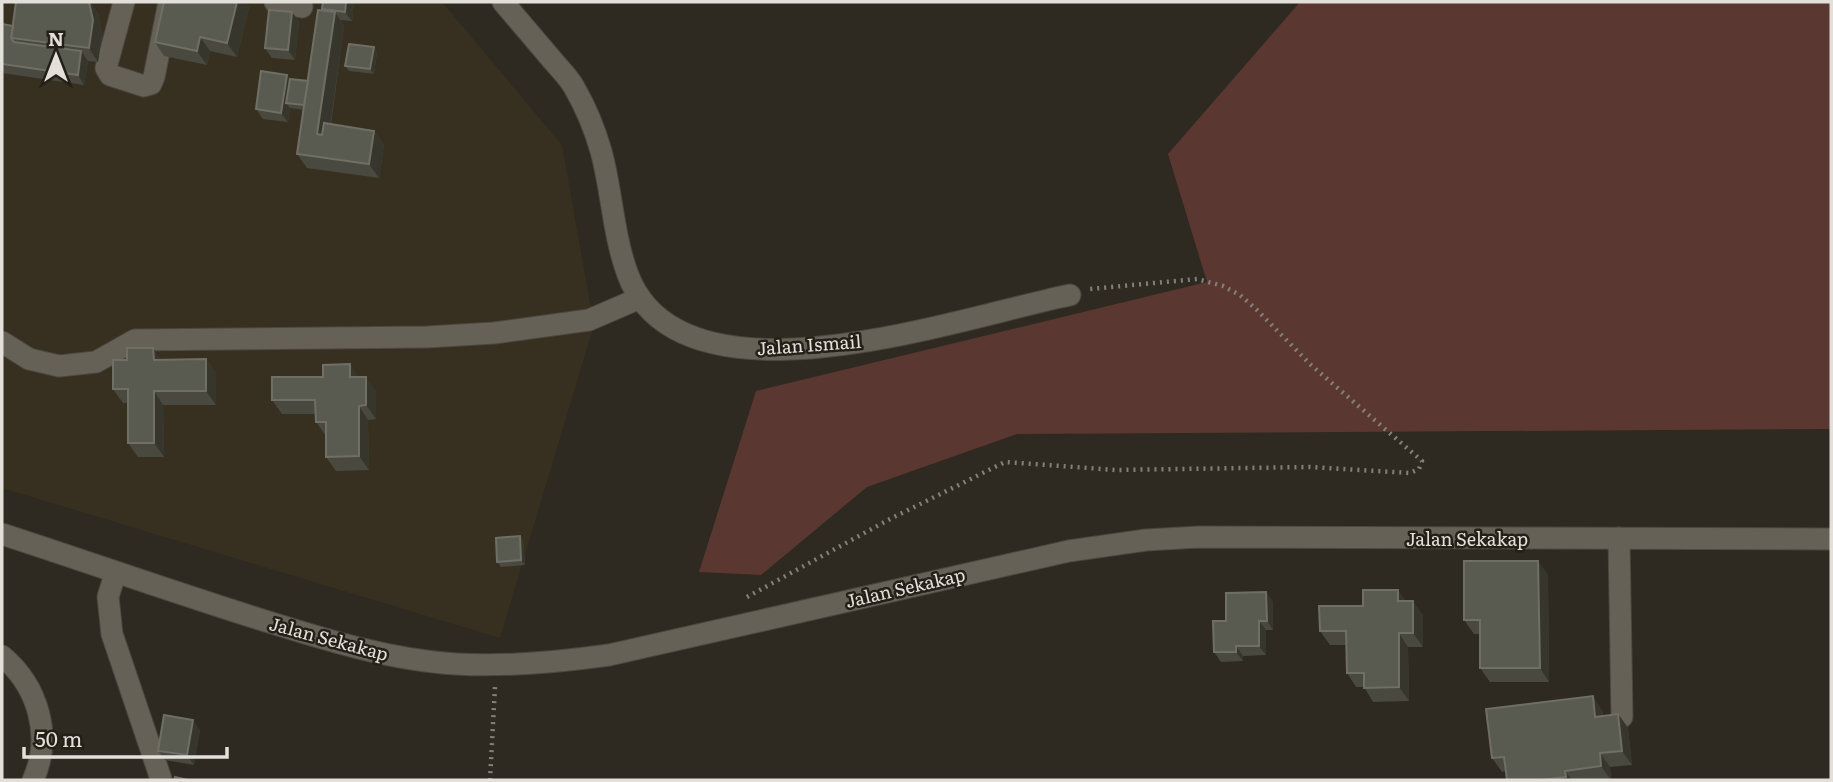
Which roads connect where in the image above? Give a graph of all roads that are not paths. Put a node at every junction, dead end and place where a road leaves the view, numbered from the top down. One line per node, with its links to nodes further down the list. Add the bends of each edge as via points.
1 (124, 2): 2 (street, via 106,68 110,75 144,86 154,77)
2 (169, 2)
3 (275, 2): 5 (street)
4 (503, 2): 7 (street, Jalan Ismail, via 574,86 601,151 620,245)
5 (302, 7)
6 (1070, 295): 7 (street, Jalan Ismail, via 901,335 783,349 731,346 683,334 664,324)
7 (640, 298): 8 (street, via 589,320 551,327 427,337 135,340 96,362 59,366 29,359)
8 (2, 342)
9 (2, 534): 12 (street, Jalan Sekakap)
10 (1619, 538): 11 (street, Jalan Sekakap); 12 (street, Jalan Sekakap, via 1146,540 1069,551 610,654 495,665 454,664 370,650); 14 (street)
11 (1831, 539)
12 (115, 573): 15 (street, via 108,597 112,634)
13 (2, 656): 16 (street, via 20,674 37,704 42,736)
14 (1622, 717)
15 (161, 779)
16 (33, 780)

